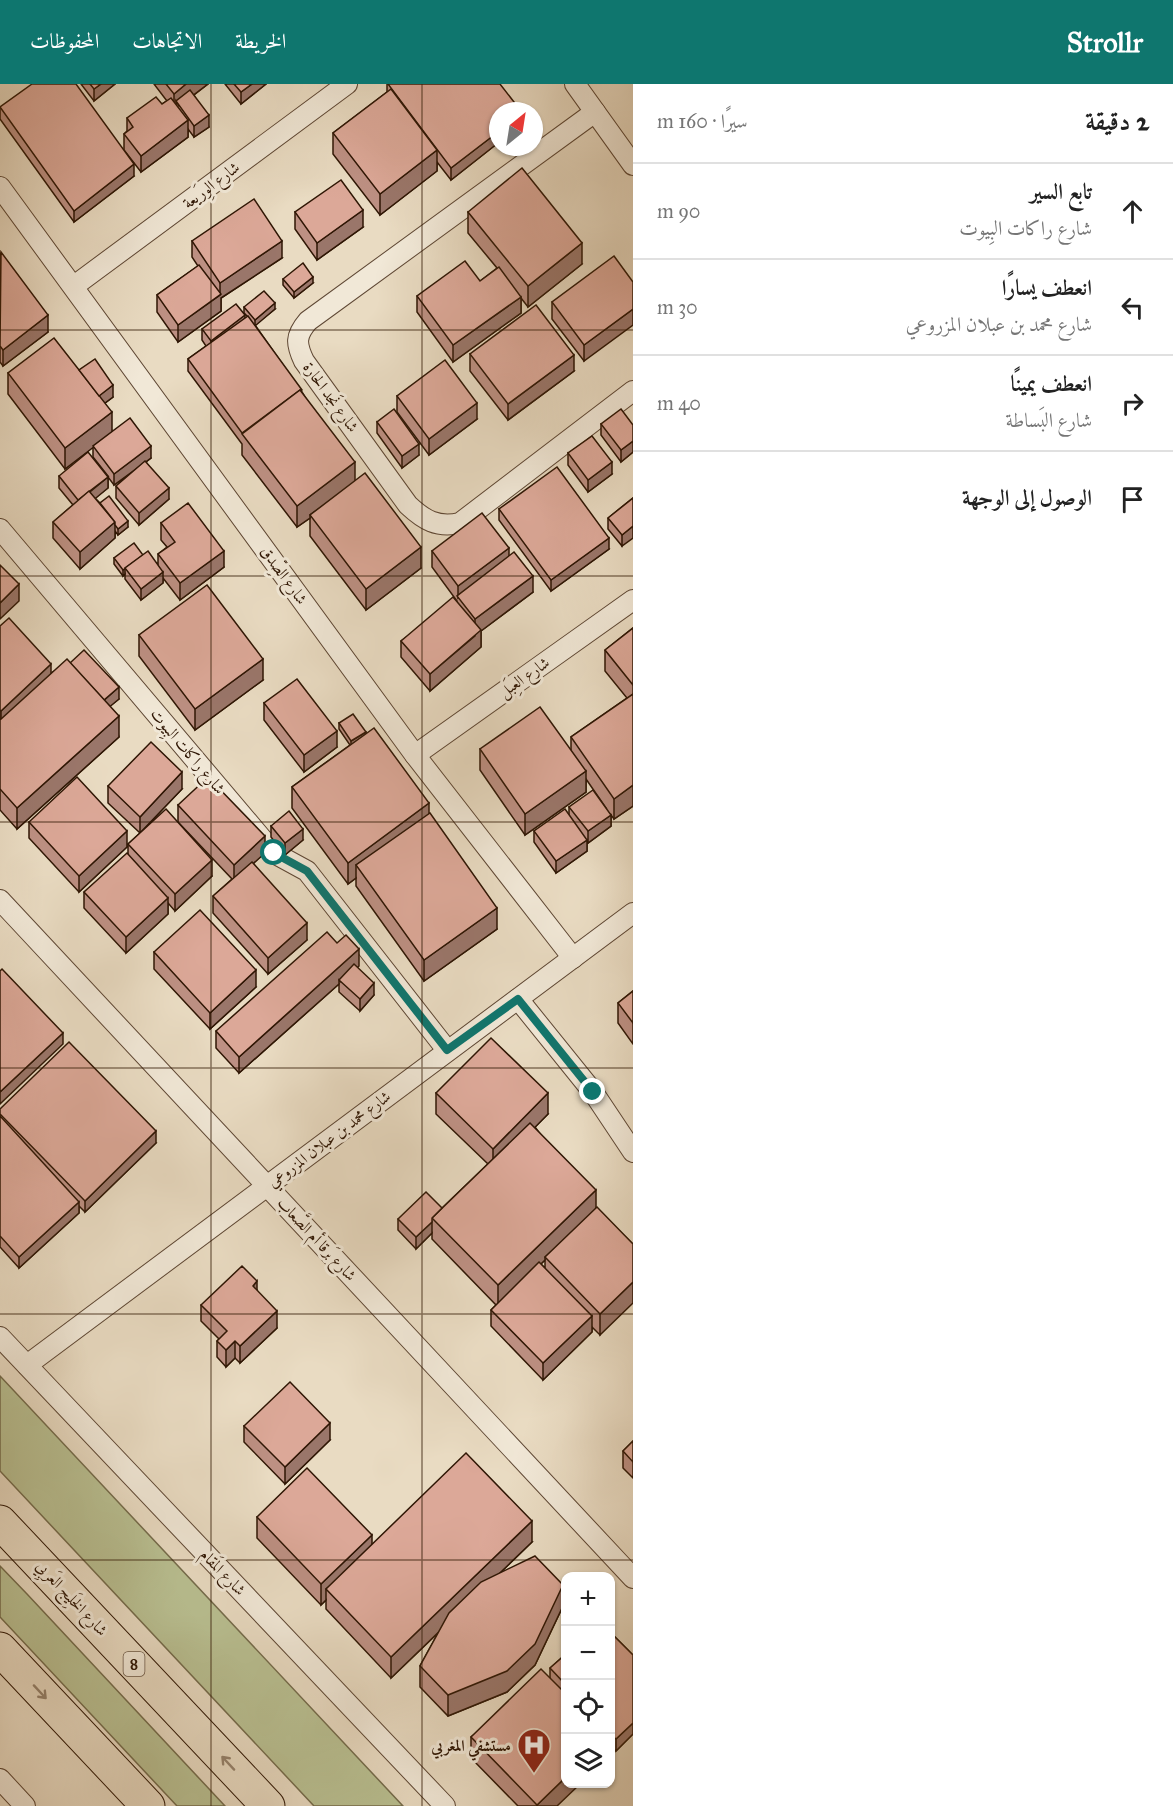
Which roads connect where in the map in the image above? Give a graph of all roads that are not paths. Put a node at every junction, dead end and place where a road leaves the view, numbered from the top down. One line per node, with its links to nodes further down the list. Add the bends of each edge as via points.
1 (348, 84): 6 (street, شارع الوِرَيعة)
2 (575, 84): 3 (street)
3 (595, 112): 4 (street); 7 (street, شارع نَجد الحارة, via 308,321 297,346 408,505 421,517 448,526 460,523)
4 (633, 165)
5 (0, 187): 6 (street, شارع الصِّدق)
6 (74, 286): 10 (street, شارع الصِّدق)
7 (633, 391)
8 (0, 529): 15 (street, شارع راكات البِيوت, via 271,850 307,871)
9 (633, 600): 10 (street, شارع العِبَل)
10 (415, 755): 13 (street, شارع الصِّدق)
11 (0, 900): 17 (street, شارع بَرقا أم الصَّعاب)
12 (633, 913): 13 (street, شارع محمد بن عبلان المزروعي)
13 (573, 958): 14 (street, شارع محمد بن عبلان المزروعي)
14 (518, 999): 15 (street, شارع محمد بن عبلان المزروعي); 16 (street, via 593,1092)
15 (447, 1050): 17 (street, شارع محمد بن عبلان المزروعي)
16 (633, 1152)
17 (267, 1186): 19 (street, شارع محمد بن عبلان المزروعي); 21 (street, شارع بَرقا أم الصَّعاب)
18 (0, 1337): 19 (street, شارع المَقام)
19 (27, 1365): 27 (street, شارع المَقام)
20 (0, 1522): 26 (highway, شارع الخَلِيج العَربِي / 8, one-way to 20)
21 (633, 1578)
22 (0, 1649): 25 (highway, one-way to 25)
23 (0, 1779): 24 (street)
24 (25, 1806)
25 (148, 1806)
26 (268, 1806)
27 (446, 1806)

